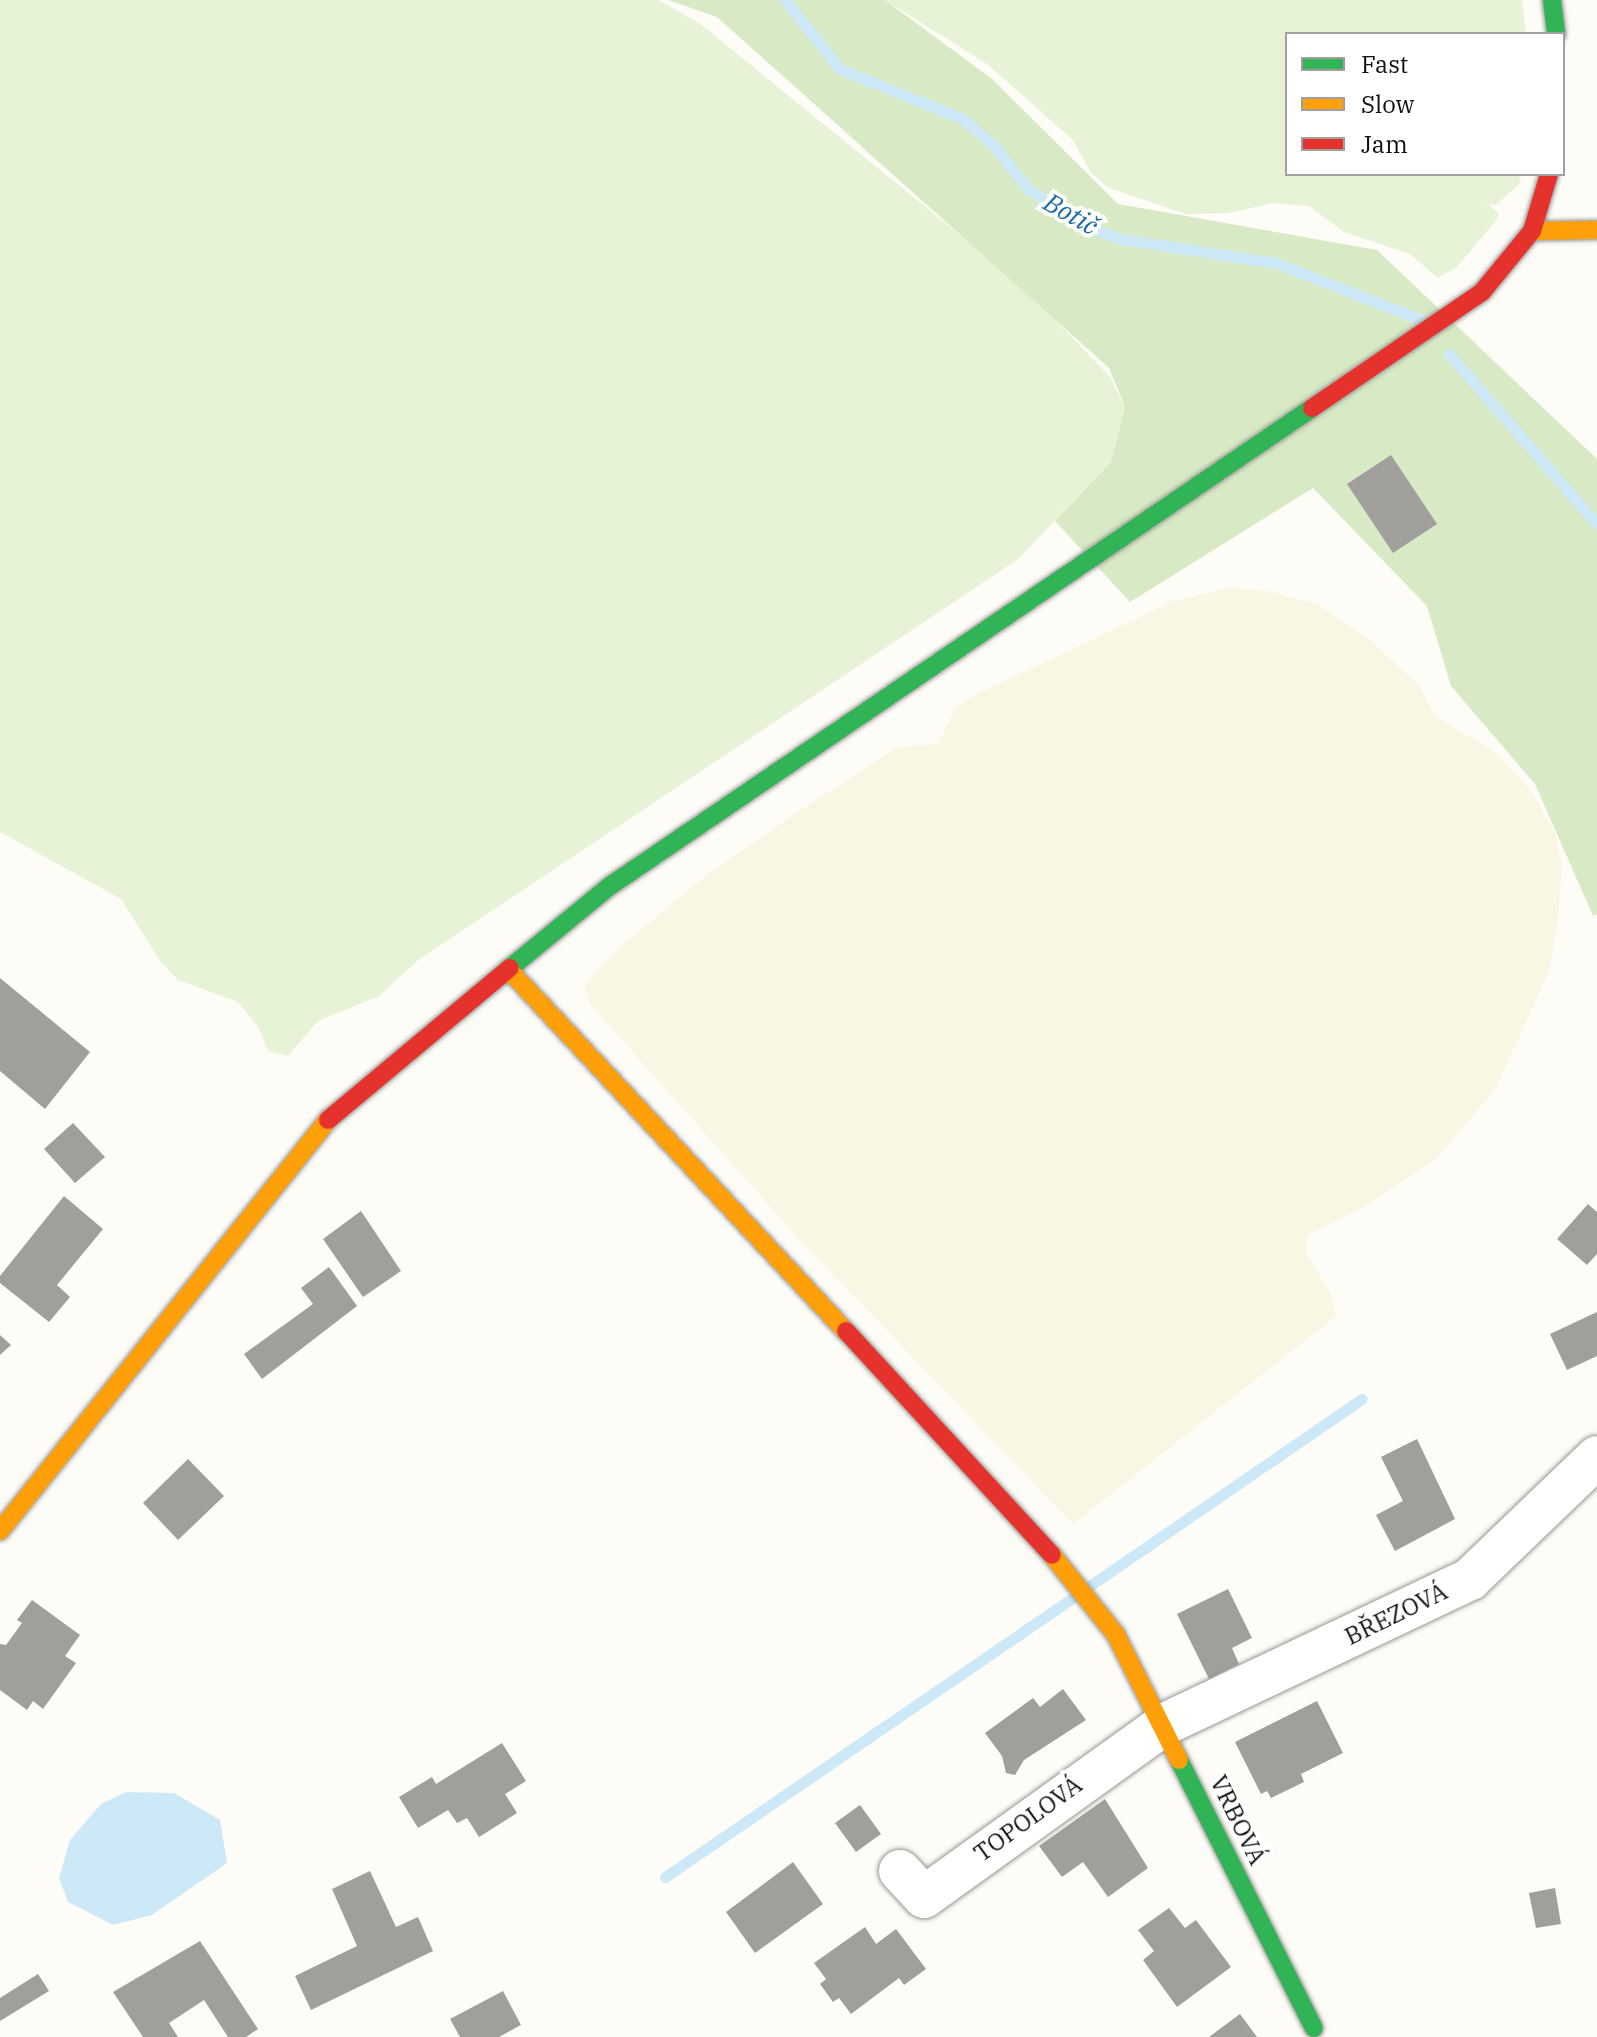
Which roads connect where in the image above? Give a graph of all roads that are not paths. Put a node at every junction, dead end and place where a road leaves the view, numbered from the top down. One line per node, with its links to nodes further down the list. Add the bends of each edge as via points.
1 (1552, 0): 2 (street)
2 (1556, 32)
3 (1548, 176): 5 (street)
4 (1597, 230): 5 (street)
5 (1532, 231): 6 (street, via 1482,292 610,886)
6 (508, 969): 8 (street, via 336,1110); 9 (street, VRBOVÁ, via 1034,1532 1116,1635)
7 (1597, 1457): 9 (street, BŘEZOVÁ, via 1470,1579)
8 (0, 1531)
9 (1163, 1725): 10 (street, TOPOLOVÁ, via 924,1897); 11 (street, VRBOVÁ)
10 (900, 1871)
11 (1314, 2028)

